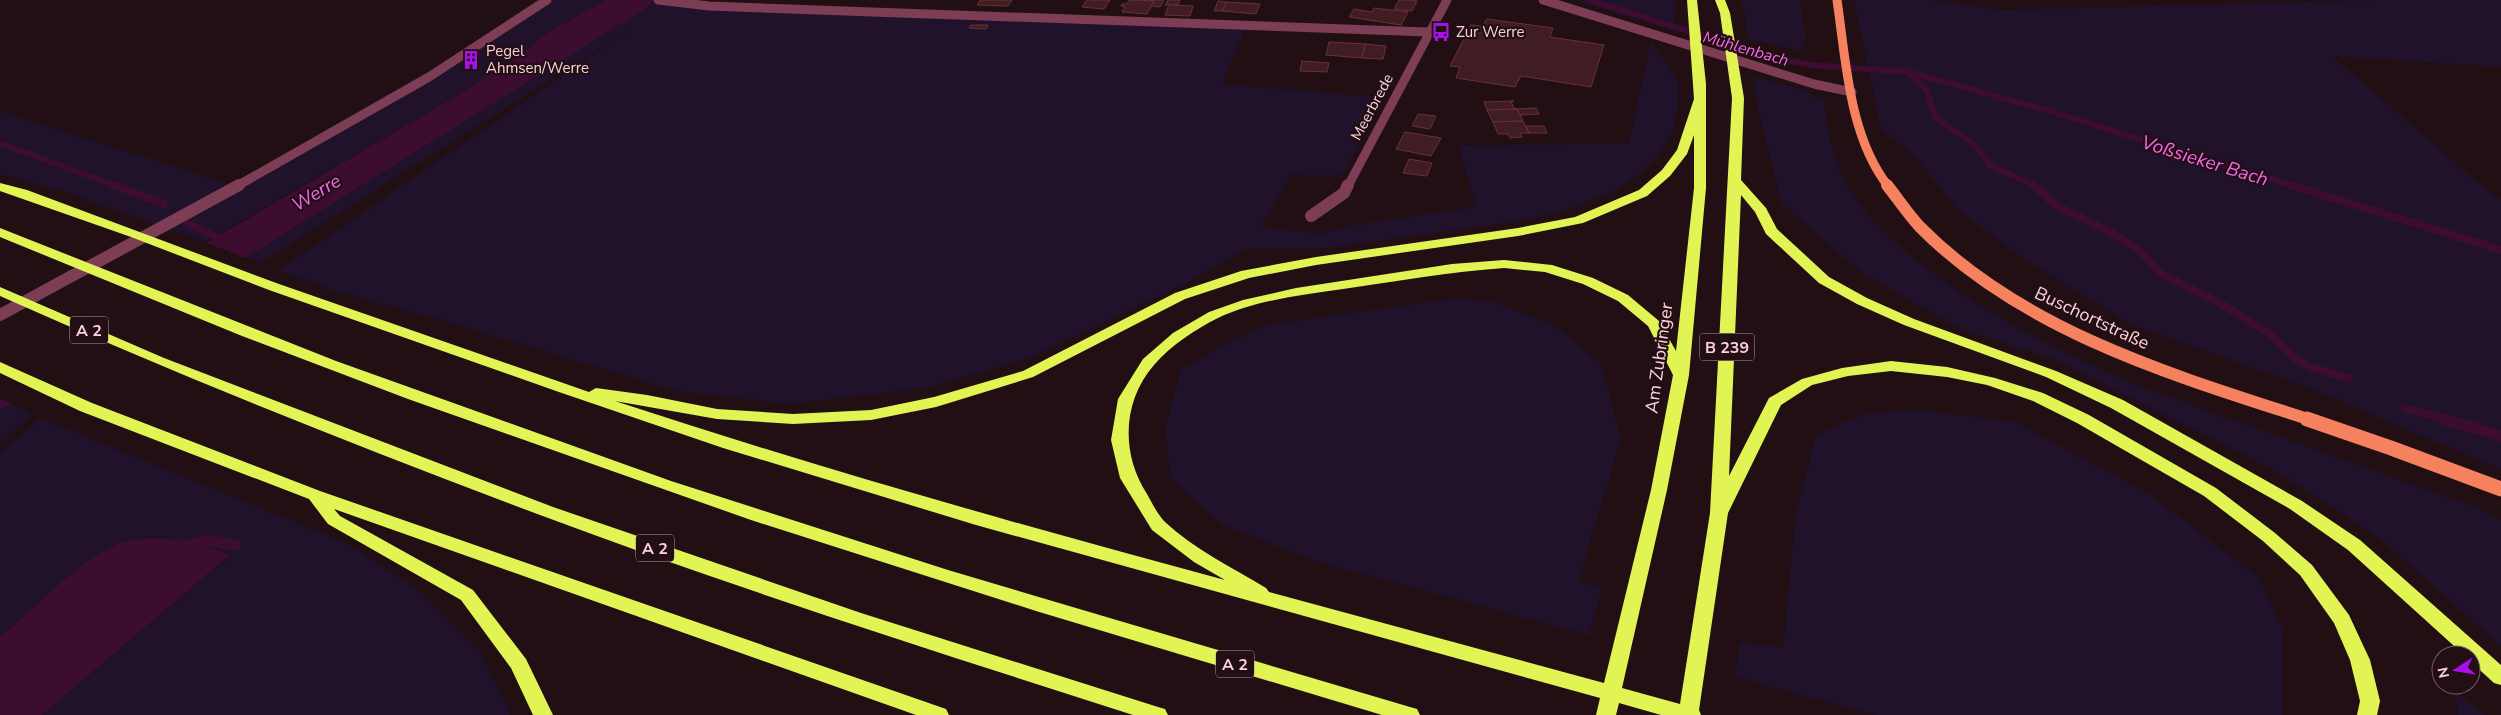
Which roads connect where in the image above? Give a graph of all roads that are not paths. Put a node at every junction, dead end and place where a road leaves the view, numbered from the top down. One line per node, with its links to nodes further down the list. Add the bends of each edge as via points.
1 (547, 0): 16 (street, via 429,77 213,200)
2 (658, 0): 8 (street, via 709,6)
3 (1447, 0): 8 (street, Meerbrede)
4 (1543, 0): 9 (street, via 1805,82)
5 (1720, 0): 11 (highway, B 239, via 1738,98)
6 (1837, 0): 9 (main road, Buschortstraße)
7 (1693, 2): 10 (highway, Am Zubringer / B 239)
8 (1428, 32): 13 (street, Meerbrede, via 1344,193)
9 (1852, 92): 20 (main road, Buschortstraße, via 1863,134 1880,175 1905,210 1936,242 2019,302 2080,335 2136,359 2399,449)
10 (1699, 100): 18 (highway, Am Zubringer / B 239, via 1700,188); 19 (highway, via 1682,151 1666,173 1643,192 1610,208 1578,220 1518,232 1246,274 1180,296 1028,374 936,402 871,415 793,419 717,414)
11 (1735, 181): 22 (highway, B 239); 24 (highway, via 1761,211 1771,230 1799,260 1824,280 1862,302 1909,322 2051,374 2117,404 2296,505 2354,545)
12 (0, 187): 19 (highway)
13 (1311, 216)
14 (0, 232): 28 (highway, A 2, via 348,372 665,485 1060,612)
15 (0, 290): 27 (highway, A 2, via 159,361 547,511 855,618)
16 (0, 314)
17 (0, 367): 21 (highway, via 86,407)
18 (1681, 375): 23 (highway, via 1654,324 1623,298 1588,281 1546,268 1504,264 1452,268 1296,292 1214,315 1178,336 1148,362 1126,399 1119,440 1128,478 1158,526 1200,557); 29 (highway, Am Zubringer / B 239, via 1659,490)
19 (560, 388): 23 (highway, via 728,444 976,520)
20 (2501, 489)
21 (314, 495): 25 (highway, via 334,520 467,595 518,664); 26 (highway)
22 (1719, 513): 30 (highway, B 239); 31 (highway, via 1775,402 1807,382 1847,371 1891,366 1990,381 2038,397 2083,419 2210,492 2269,536 2306,570 2342,620 2360,660 2370,701)
23 (1276, 603): 30 (highway)
24 (2501, 677)
25 (542, 715)
26 (939, 715)
27 (1158, 715)
28 (1410, 715)
29 (1606, 715)
30 (1690, 715)
31 (2367, 715)

